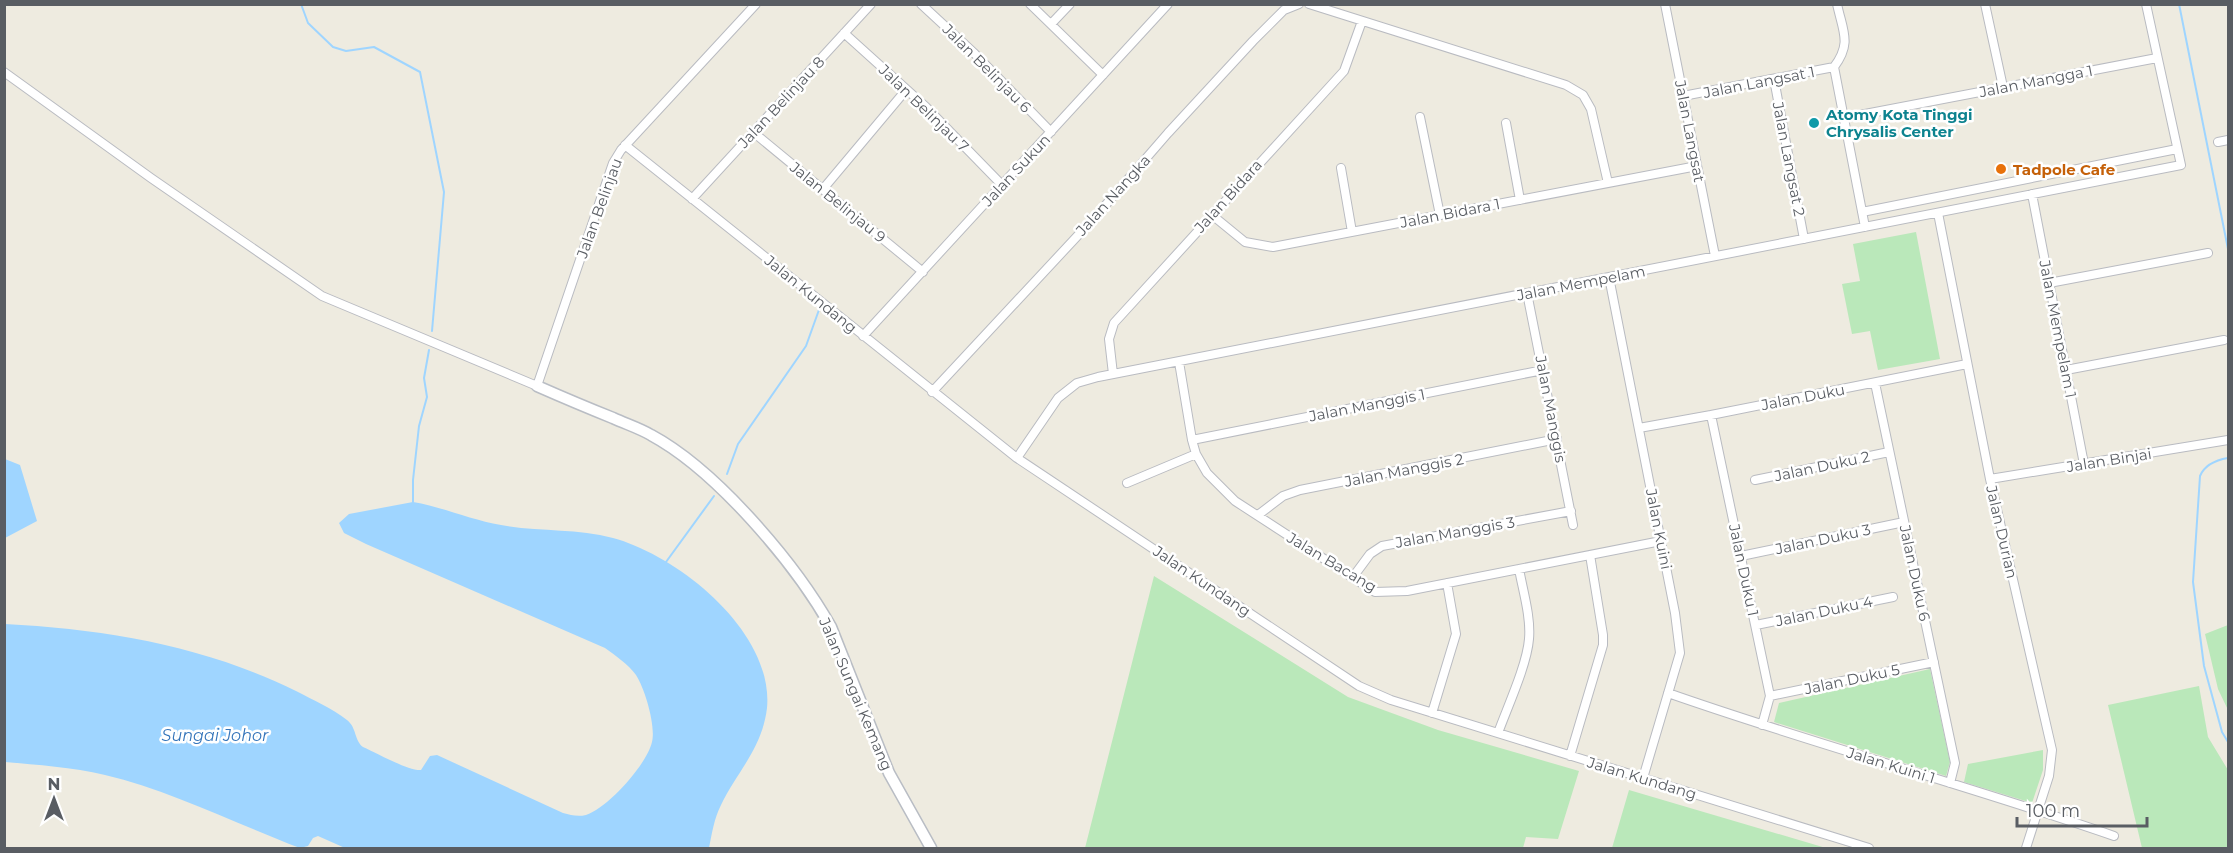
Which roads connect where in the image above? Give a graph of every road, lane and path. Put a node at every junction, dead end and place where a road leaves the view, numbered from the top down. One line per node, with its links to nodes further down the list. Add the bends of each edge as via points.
1 (756, 4): 31 (street, Jalan Belinjau)
2 (870, 4): 15 (street, Jalan Belinjau 8)
3 (921, 4): 28 (street, Jalan Belinjau 6)
4 (1030, 4): 14 (street)
5 (1070, 4): 14 (street)
6 (1168, 4): 19 (street, Jalan Sukun)
7 (1299, 4): 63 (street, Jalan Nangka, via 1284,10 1253,41)
8 (1309, 4): 13 (street)
9 (1665, 4): 23 (street, Jalan Langsat)
10 (1985, 4): 21 (street)
11 (2146, 4): 16 (street)
12 (1839, 6): 17 (street, via 1845,44 1844,54)
13 (1362, 21): 35 (street, via 1566,85 1583,95 1591,109); 43 (street, Jalan Bidara, via 1344,71)
14 (1051, 24): 19 (street)
15 (844, 33): 22 (street, Jalan Belinjau 7); 27 (street, Jalan Belinjau 8)
16 (2157, 58): 21 (street, Jalan Mangga 1); 32 (street)
17 (1834, 67): 20 (street, Jalan Langsat 1); 25 (street)
18 (4, 72): 62 (street, via 322,296)
19 (1103, 75): 28 (street, Jalan Sukun)
20 (1774, 79): 23 (street, Jalan Langsat 1); 47 (street, Jalan Langsat 2)
21 (2003, 87): 25 (street, Jalan Mangga 1)
22 (906, 90): 36 (street, Jalan Belinjau 7); 37 (street)
23 (1683, 96): 33 (street, Jalan Langsat)
24 (1420, 117): 44 (street)
25 (1844, 118): 41 (street)
26 (1506, 123): 40 (street)
27 (753, 132): 37 (street, Jalan Belinjau 9); 39 (street, Jalan Belinjau 8)
28 (1051, 132): 36 (street, Jalan Sukun)
29 (2229, 140): 30 (street)
30 (2218, 142)
31 (625, 146): 39 (street, Jalan Kundang); 62 (street, Jalan Belinjau, via 613,163)
32 (2177, 150): 38 (street, Jalan Mempelam, via 2181,165); 41 (street)
33 (1697, 166): 35 (street, Jalan Bidara 1); 49 (street, Jalan Langsat)
34 (1341, 168): 46 (street)
35 (1608, 183): 40 (street, Jalan Bidara 1)
36 (1002, 185): 50 (street, Jalan Sukun)
37 (823, 189): 50 (street, Jalan Belinjau 9)
38 (2032, 194): 42 (street, Jalan Mempelam); 52 (street, Jalan Mempelam 1)
39 (692, 199): 54 (street, Jalan Kundang)
40 (1520, 200): 44 (street, Jalan Bidara 1)
41 (1862, 212): 45 (street)
42 (1938, 213): 45 (street, Jalan Mempelam); 57 (street, Jalan Durian)
43 (1212, 215): 46 (street, Jalan Bidara 1, via 1245,242 1273,247); 60 (street, Jalan Bidara, via 1114,323 1109,339)
44 (1440, 215): 46 (street, Jalan Bidara 1)
45 (1865, 227): 47 (street, Jalan Mempelam)
46 (1352, 232)
47 (1804, 239): 49 (street, Jalan Mempelam)
48 (2208, 253): 52 (street)
49 (1715, 256): 51 (street, Jalan Mempelam)
50 (923, 272): 54 (street, Jalan Sukun)
51 (1609, 277): 53 (street, Jalan Mempelam); 65 (street, Jalan Kuini)
52 (2049, 282): 59 (street, Jalan Mempelam 1)
53 (1527, 293): 56 (street, Jalan Mempelam); 58 (street, Jalan Manggis)
54 (863, 336): 63 (street, Jalan Kundang)
55 (2224, 340): 59 (street)
56 (1179, 362): 60 (street, Jalan Mempelam); 67 (street, Jalan Bacang)
57 (1966, 364): 61 (street, Jalan Duku); 73 (street, Jalan Durian)
58 (1543, 370): 66 (street, Jalan Manggis); 67 (street, Jalan Manggis 1)
59 (2066, 370): 72 (street, Jalan Mempelam 1)
60 (1113, 374): 71 (street, Jalan Mempelam, via 1077,382 1058,398)
61 (1875, 383): 64 (street, Jalan Duku); 69 (street, Jalan Duku 6)
62 (537, 386): 99 (street, Jalan Sungai Kemang, via 650,434 680,453 703,471 772,544 831,627 889,773)
63 (932, 392): 71 (street, Jalan Kundang)
64 (1711, 415): 65 (street, Jalan Duku); 82 (street, Jalan Duku 1)
65 (1639, 428): 80 (street, Jalan Kuini)
66 (1557, 439): 76 (street, Jalan Manggis); 77 (street, Jalan Manggis 2, via 1300,490 1283,496)
67 (1192, 440): 70 (street, Jalan Bacang)
68 (2229, 441): 72 (street, Jalan Binjai)
69 (1889, 452): 74 (street, Jalan Duku 2); 78 (street, Jalan Duku 6)
70 (1196, 454): 75 (street); 77 (street, Jalan Bacang, via 1207,473 1235,501)
71 (1017, 458): 91 (street, Jalan Kundang, via 1359,686)
72 (2084, 464): 73 (street, Jalan Binjai)
73 (1990, 479): 97 (street, Jalan Durian, via 2052,750)
74 (1755, 480)
75 (1127, 483)
76 (1571, 511): 79 (street, Jalan Manggis); 84 (street, Jalan Manggis 3, via 1389,544 1370,554)
77 (1258, 515): 84 (street, Jalan Bacang)
78 (1904, 522): 82 (street, Jalan Duku 3); 88 (street, Jalan Duku 6)
79 (1574, 525)
80 (1661, 541): 81 (street, Jalan Bacang); 89 (street, Jalan Kuini, via 1680,653)
81 (1590, 555): 83 (street, Jalan Bacang); 94 (street, via 1603,645)
82 (1741, 556): 87 (street, Jalan Duku 1)
83 (1519, 569): 85 (street, Jalan Bacang); 93 (street, via 1529,639)
84 (1353, 577): 85 (street, Jalan Bacang, via 1375,592)
85 (1448, 583): 91 (street, via 1456,634)
86 (1893, 597): 87 (street, Jalan Duku 4)
87 (1755, 625): 90 (street, Jalan Duku 1)
88 (1934, 662): 90 (street, Jalan Duku 5); 96 (street, Jalan Duku 6, via 1955,763)
89 (1668, 693): 92 (street, Jalan Kuini 1); 95 (street, Jalan Kuini)
90 (1770, 696): 92 (street, Jalan Duku 1)
91 (1432, 713): 93 (street, Jalan Kundang)
92 (1762, 724): 96 (street, Jalan Kuini 1)
93 (1498, 733): 94 (street, Jalan Kundang)
94 (1570, 756): 95 (street, Jalan Kundang)
95 (1643, 778): 100 (street, Jalan Kundang)
96 (1950, 783): 97 (street, Jalan Kuini 1)
97 (2038, 810): 98 (street, Jalan Kuini 1); 101 (street, Jalan Durian)
98 (2114, 836)
99 (931, 849)
100 (1869, 849)
101 (2026, 849)

